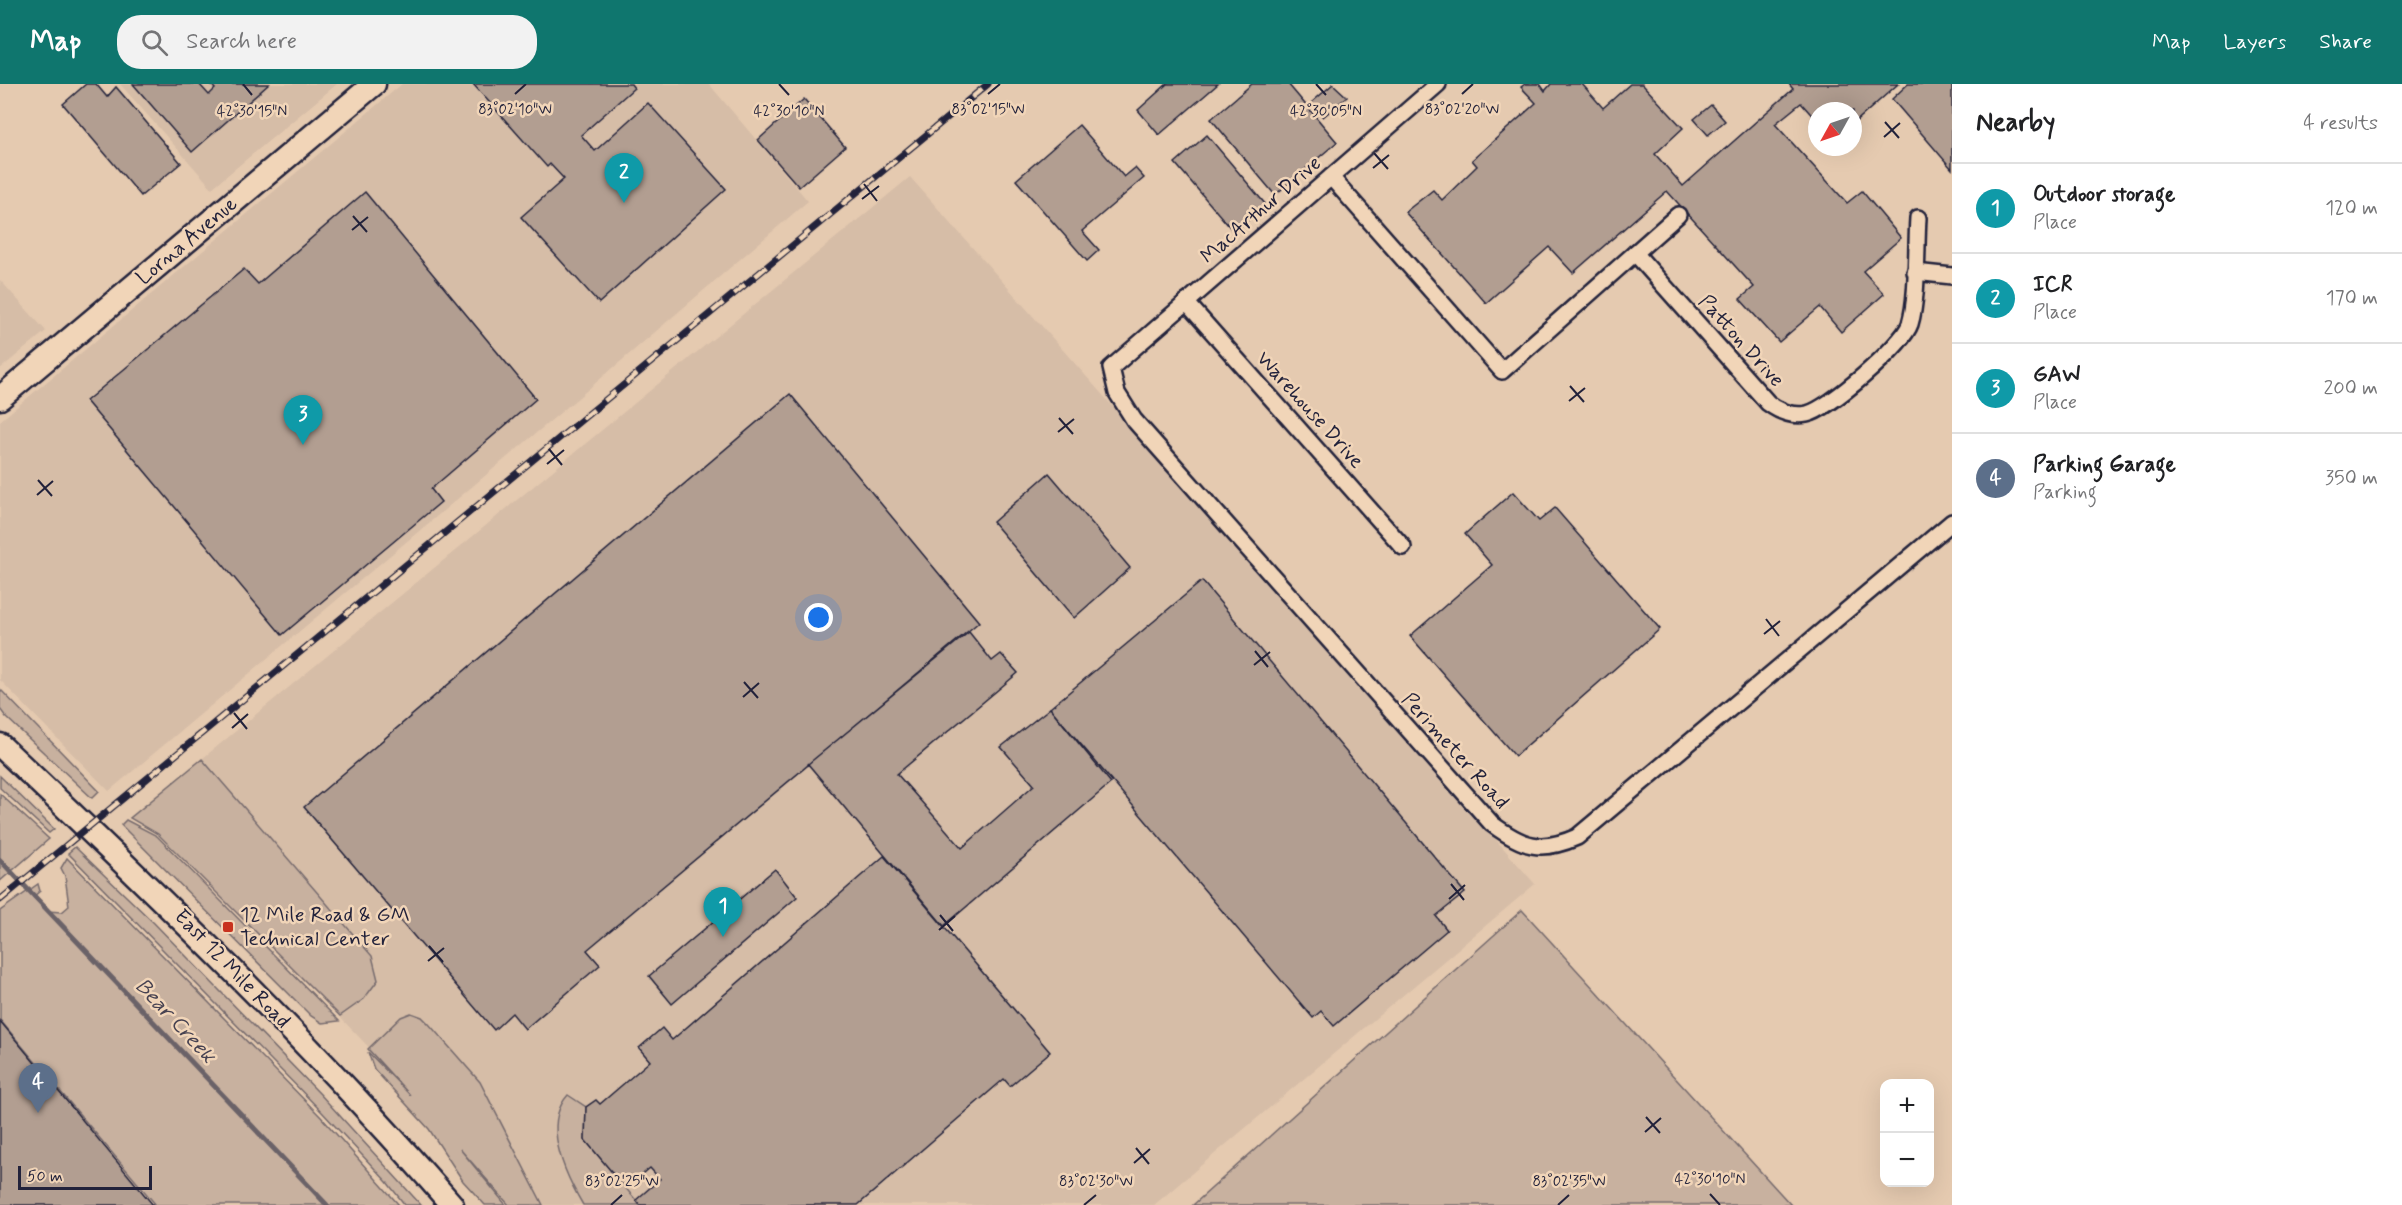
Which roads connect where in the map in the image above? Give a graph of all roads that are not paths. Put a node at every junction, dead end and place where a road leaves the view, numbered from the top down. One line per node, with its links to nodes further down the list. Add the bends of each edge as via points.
1 (374, 84): 11 (main road, Lorna Avenue)
2 (1438, 84): 3 (street, MacArthur Drive)
3 (1331, 177): 6 (street, via 1502,371); 9 (street, MacArthur Drive)
4 (1678, 215): 6 (street)
5 (1918, 218): 7 (street, Patton Drive)
6 (1635, 253): 7 (street, Patton Drive, via 1768,403 1796,415 1824,408 1903,338 1911,319)
7 (1915, 272): 8 (street)
8 (1952, 276)
9 (1186, 302): 10 (street, MacArthur Drive); 13 (street, Warehouse Drive)
10 (1111, 368): 12 (street, Perimeter Road, via 1117,393 1134,420 1471,802 1506,834 1535,847 1563,843 1588,830)
11 (0, 398)
12 (1952, 522)
13 (1403, 547)
14 (0, 745): 15 (main road, East 12 Mile Road, via 201,937 353,1094)
15 (452, 1205)

